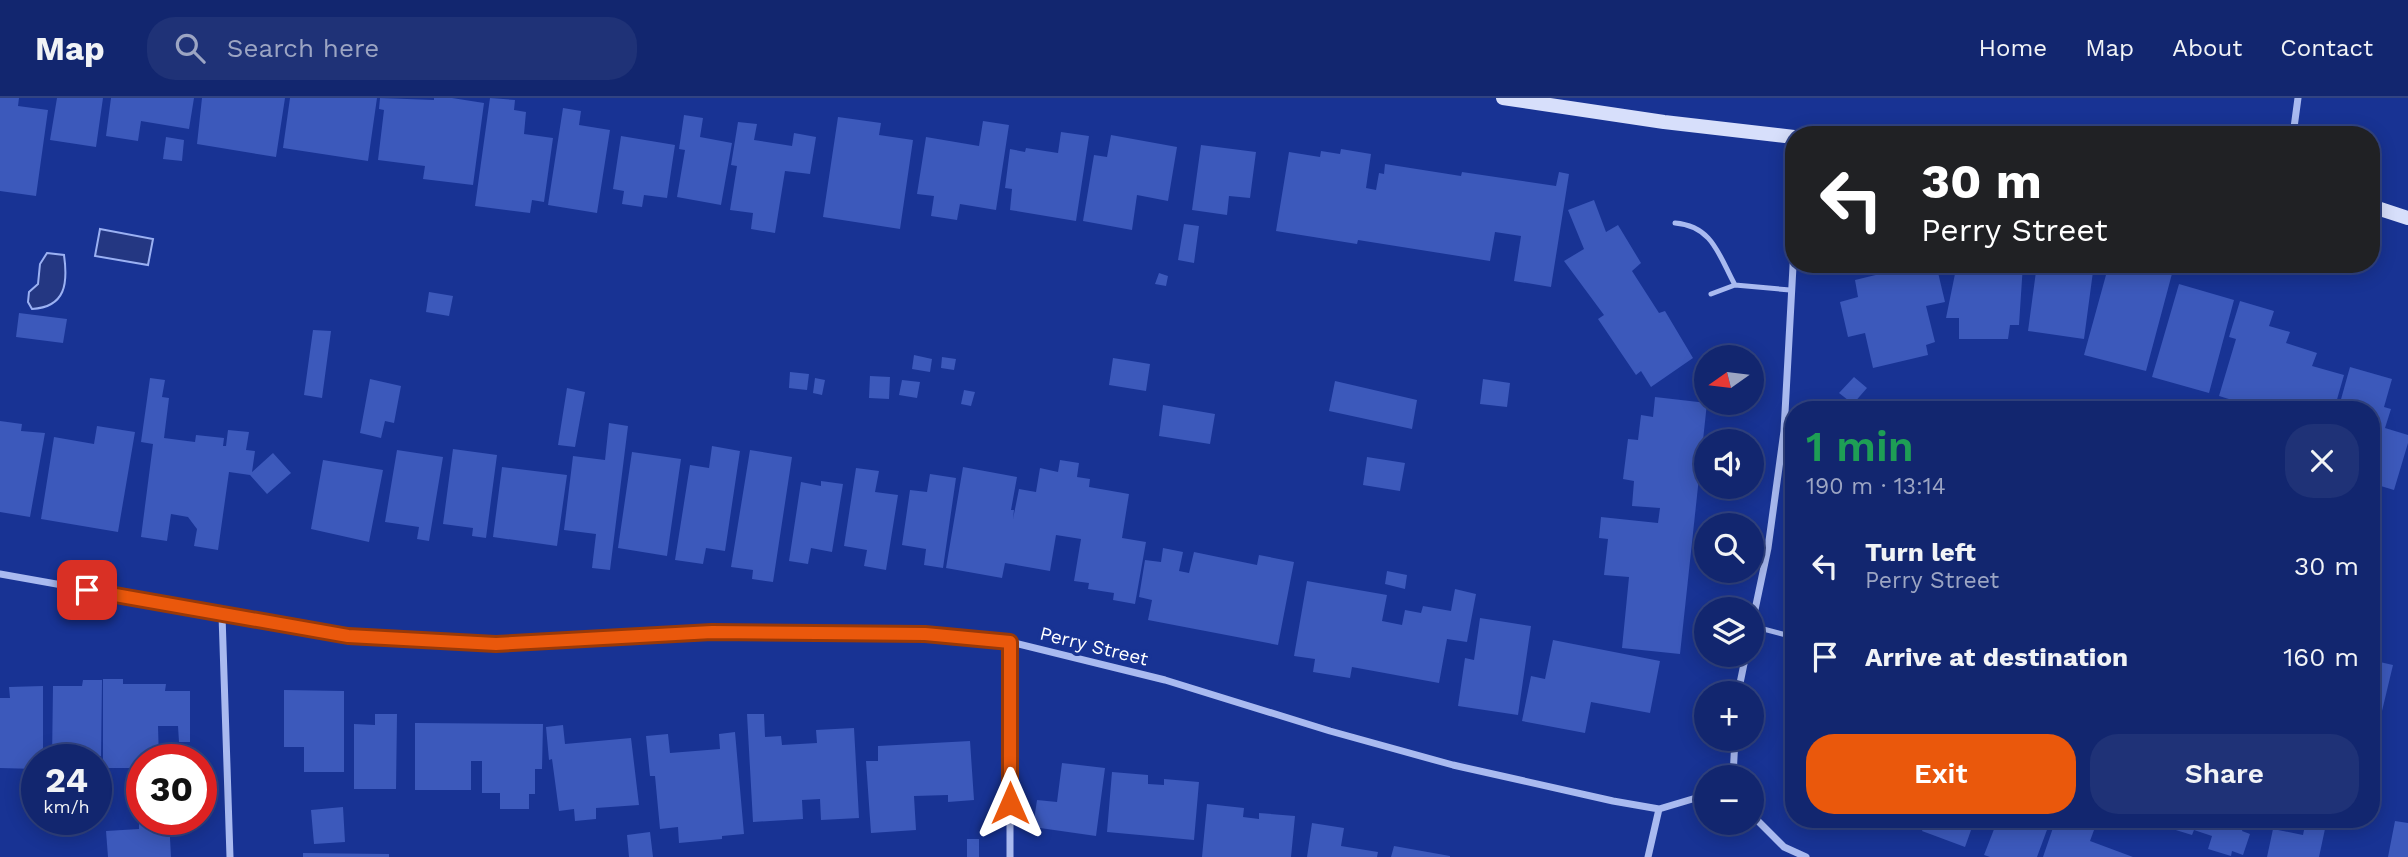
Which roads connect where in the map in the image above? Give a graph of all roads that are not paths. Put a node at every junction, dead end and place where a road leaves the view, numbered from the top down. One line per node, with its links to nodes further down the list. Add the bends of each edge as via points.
1 (1503, 98): 4 (main road)
2 (2298, 98): 3 (street)
3 (2294, 126)
4 (1785, 135)
5 (2380, 209): 6 (main road)
6 (2408, 218)
7 (1675, 223): 9 (lane, via 1704,232)
8 (1792, 273): 10 (street)
9 (1735, 285): 10 (lane); 11 (lane)
10 (1790, 290): 12 (street)
11 (1711, 295)
12 (1785, 401)
13 (1785, 408): 15 (street)
14 (0, 574): 16 (street, Perry Street)
15 (1758, 597)
16 (222, 615): 19 (street, Perry Street, via 348,636 496,644 712,632 925,634); 23 (street)
17 (1764, 628): 18 (lane)
18 (1785, 634)
19 (1010, 642): 21 (street, Perry Street, via 1165,680 1453,765); 24 (street)
20 (1694, 799): 21 (street, Perry Street)
21 (1659, 809): 25 (street)
22 (1764, 827): 26 (street, via 1784,847)
23 (230, 857)
24 (1010, 857)
25 (1648, 857)
26 (1806, 857)

